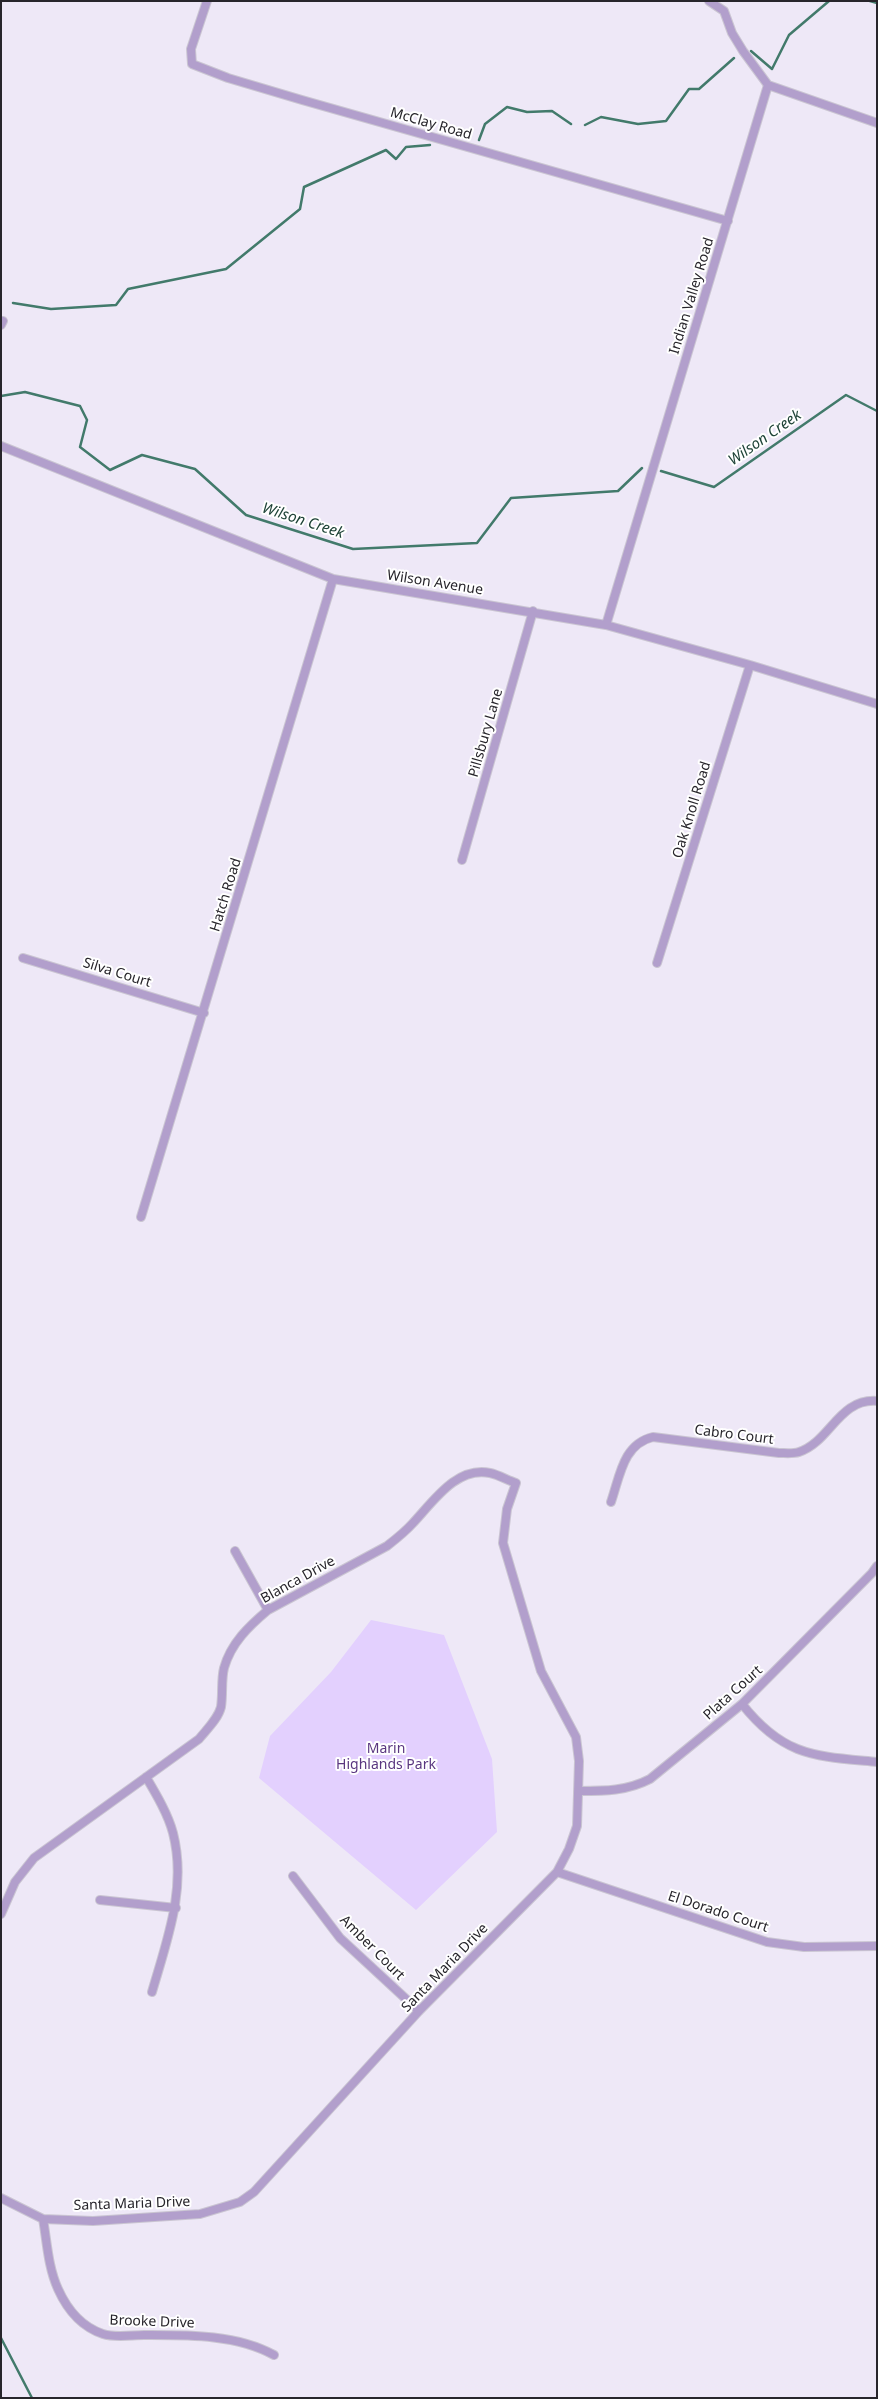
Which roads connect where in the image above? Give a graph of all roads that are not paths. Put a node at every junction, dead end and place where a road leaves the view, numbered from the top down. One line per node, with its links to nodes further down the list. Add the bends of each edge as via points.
1 (208, 1): 5 (street, McClay Road, via 191,49 192,64 302,100)
2 (709, 1): 3 (street, via 724,11 742,51)
3 (768, 85): 4 (street); 5 (street, Indian Valley Road)
4 (877, 123)
5 (728, 221): 9 (street, Indian Valley Road)
6 (1, 446): 7 (street, Wilson Avenue)
7 (334, 579): 8 (street, Wilson Avenue); 15 (street, Hatch Road)
8 (533, 611): 9 (street, Wilson Avenue); 12 (street, Pillsbury Lane)
9 (606, 625): 10 (street, Wilson Avenue)
10 (750, 665): 11 (street, Wilson Avenue); 14 (street, Oak Knoll Road)
11 (877, 704)
12 (462, 860)
13 (23, 958): 15 (street, Silva Court)
14 (657, 963)
15 (204, 1013): 16 (street, Hatch Road)
16 (142, 1217)
17 (877, 1401): 19 (street, Cabro Court, via 857,1404 843,1413 818,1440 798,1452 779,1453 653,1437 645,1439 630,1449)
18 (516, 1482): 22 (street, Blanca Drive, via 489,1473 472,1474 452,1482 387,1546); 26 (street, Santa Maria Drive, via 507,1509 504,1543 541,1671 576,1737)
19 (612, 1502)
20 (235, 1551): 22 (street)
21 (877, 1566): 23 (street, Plata Court)
22 (268, 1610): 25 (street, Blanca Drive, via 241,1635 230,1652 224,1669 220,1708 214,1721 200,1739)
23 (742, 1704): 24 (street, via 778,1739 801,1752); 26 (street, Plata Court, via 650,1779 635,1787)
24 (877, 1762)
25 (146, 1778): 30 (street, via 173,1833 178,1864); 31 (street, Blanca Drive, via 34,1858 15,1882)
26 (579, 1791): 27 (street, Santa Maria Drive, via 577,1826)
27 (557, 1872): 32 (street, El Dorado Court, via 767,1942 804,1947); 34 (street, Santa Maria Drive)
28 (293, 1876): 34 (street, Amber Court, via 340,1938)
29 (100, 1900): 30 (street)
30 (176, 1908): 33 (street)
31 (1, 1914)
32 (877, 1946)
33 (152, 1992)
34 (419, 2011): 36 (street, Santa Maria Drive, via 254,2192 240,2202 200,2214 94,2221)
35 (1, 2198): 36 (street, Santa Maria Drive)
36 (44, 2219): 37 (street, Brooke Drive, via 49,2258 58,2290 78,2319 89,2327 109,2334 190,2335 256,2345)
37 (274, 2355)

